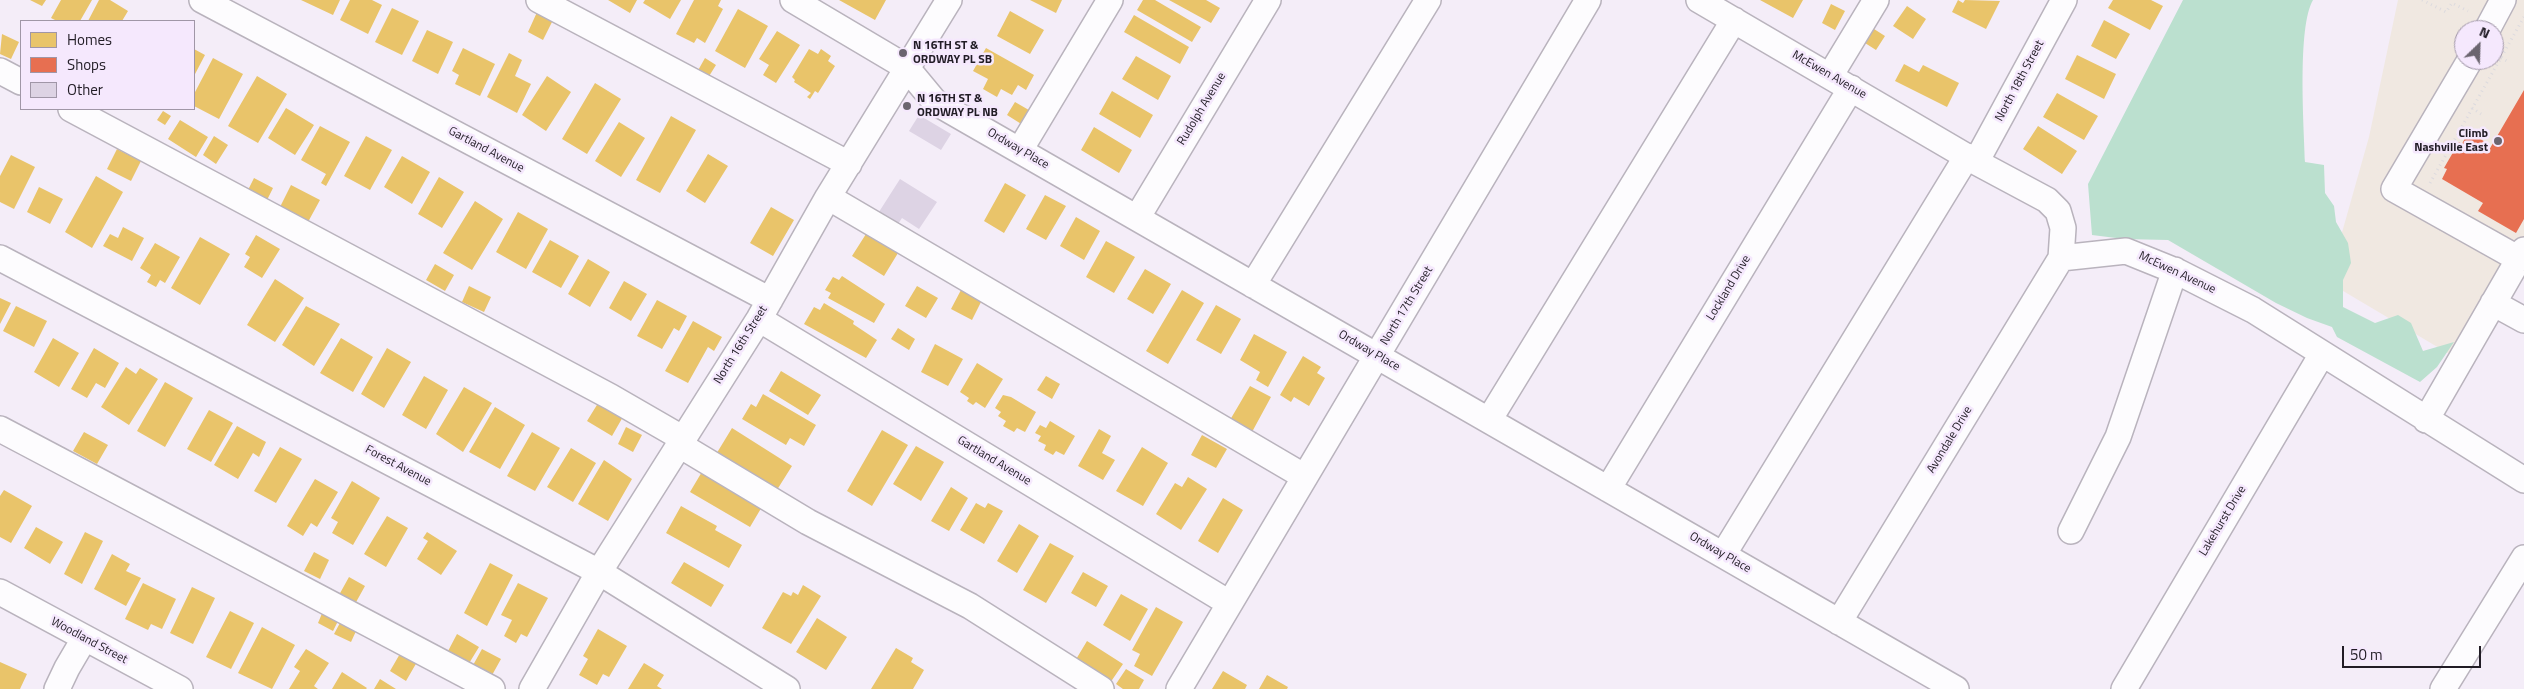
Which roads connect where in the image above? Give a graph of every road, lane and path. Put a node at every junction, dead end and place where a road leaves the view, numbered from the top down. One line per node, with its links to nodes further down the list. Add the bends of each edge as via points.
1 (202, 0): 42 (street, Gartland Avenue)
2 (539, 0): 32 (street)
3 (793, 0): 21 (street, Ordway Place)
4 (949, 0): 21 (street, North 16th Street)
5 (1110, 0): 30 (street)
6 (1268, 0): 35 (street, Rudolph Avenue)
7 (1428, 0): 40 (street)
8 (1588, 0): 45 (street, North 17th Street)
9 (1699, 0): 16 (street, McEwen Avenue)
10 (1876, 0): 26 (street, Lockland Drive)
11 (2064, 0): 31 (street, North 18th Street)
12 (2422, 0): 14 (path, via 2446,12 2452,3)
13 (2503, 0): 17 (street)
14 (2468, 11)
15 (2524, 17): 18 (path)
16 (1734, 20): 26 (street, McEwen Avenue); 46 (street)
17 (2492, 20)
18 (2504, 53)
19 (2504, 60): 20 (path)
20 (2509, 62)
21 (906, 67): 30 (street, Ordway Place, via 935,102); 32 (street, North 16th Street)
22 (2464, 70): 36 (street, via 2394,189)
23 (2494, 70): 27 (path)
24 (0, 71): 25 (street)
25 (20, 81)
26 (1840, 82): 31 (street, McEwen Avenue); 52 (street, Lockland Drive)
27 (2472, 108): 29 (path); 33 (path)
28 (72, 110): 49 (street, via 610,396)
29 (2481, 114)
30 (1020, 150): 35 (street, Ordway Place)
31 (1972, 159): 38 (street, McEwen Avenue, via 2047,200 2058,211 2063,228); 54 (street, North 18th Street)
32 (849, 164): 34 (street, North 16th Street)
33 (2430, 183)
34 (828, 197): 42 (street, North 16th Street); 50 (street)
35 (1137, 218): 40 (street, Ordway Place)
36 (2521, 254): 41 (street)
37 (0, 258): 56 (street, Forest Avenue)
38 (2061, 258): 39 (street, McEwen Avenue, via 2126,251); 59 (street, Avondale Drive)
39 (2174, 270): 44 (street, McEwen Avenue, via 2253,310); 53 (street, via 2118,437)
40 (1253, 285): 45 (street, Ordway Place)
41 (2494, 303): 43 (street); 47 (street)
42 (764, 309): 49 (street, North 16th Street); 58 (street, Gartland Avenue)
43 (2524, 320)
44 (2322, 354): 47 (street, McEwen Avenue); 69 (street, Lakehurst Drive)
45 (1377, 356): 46 (street, Ordway Place); 50 (street, North 17th Street)
46 (1489, 420): 52 (street, Ordway Place)
47 (2426, 420): 51 (street, McEwen Avenue)
48 (0, 429): 63 (street)
49 (680, 441): 56 (street, North 16th Street); 66 (street, via 800,518 970,606)
50 (1305, 478): 58 (street, North 17th Street)
51 (2524, 480)
52 (1608, 489): 54 (street, Ordway Place)
53 (2071, 532)
54 (1724, 555): 59 (street, Ordway Place)
55 (2524, 558): 70 (street)
56 (599, 572): 64 (street, North 16th Street); 65 (street, Forest Avenue)
57 (0, 592): 60 (street, Woodland Street)
58 (1229, 603): 67 (street, North 17th Street)
59 (1839, 622): 68 (street, Ordway Place)
60 (84, 639): 61 (street); 62 (street, Woodland Street)
61 (57, 689)
62 (180, 689)
63 (492, 689)
64 (532, 689)
65 (787, 689)
66 (1101, 689)
67 (1180, 689)
68 (1956, 689)
69 (2124, 689)
70 (2443, 689)

